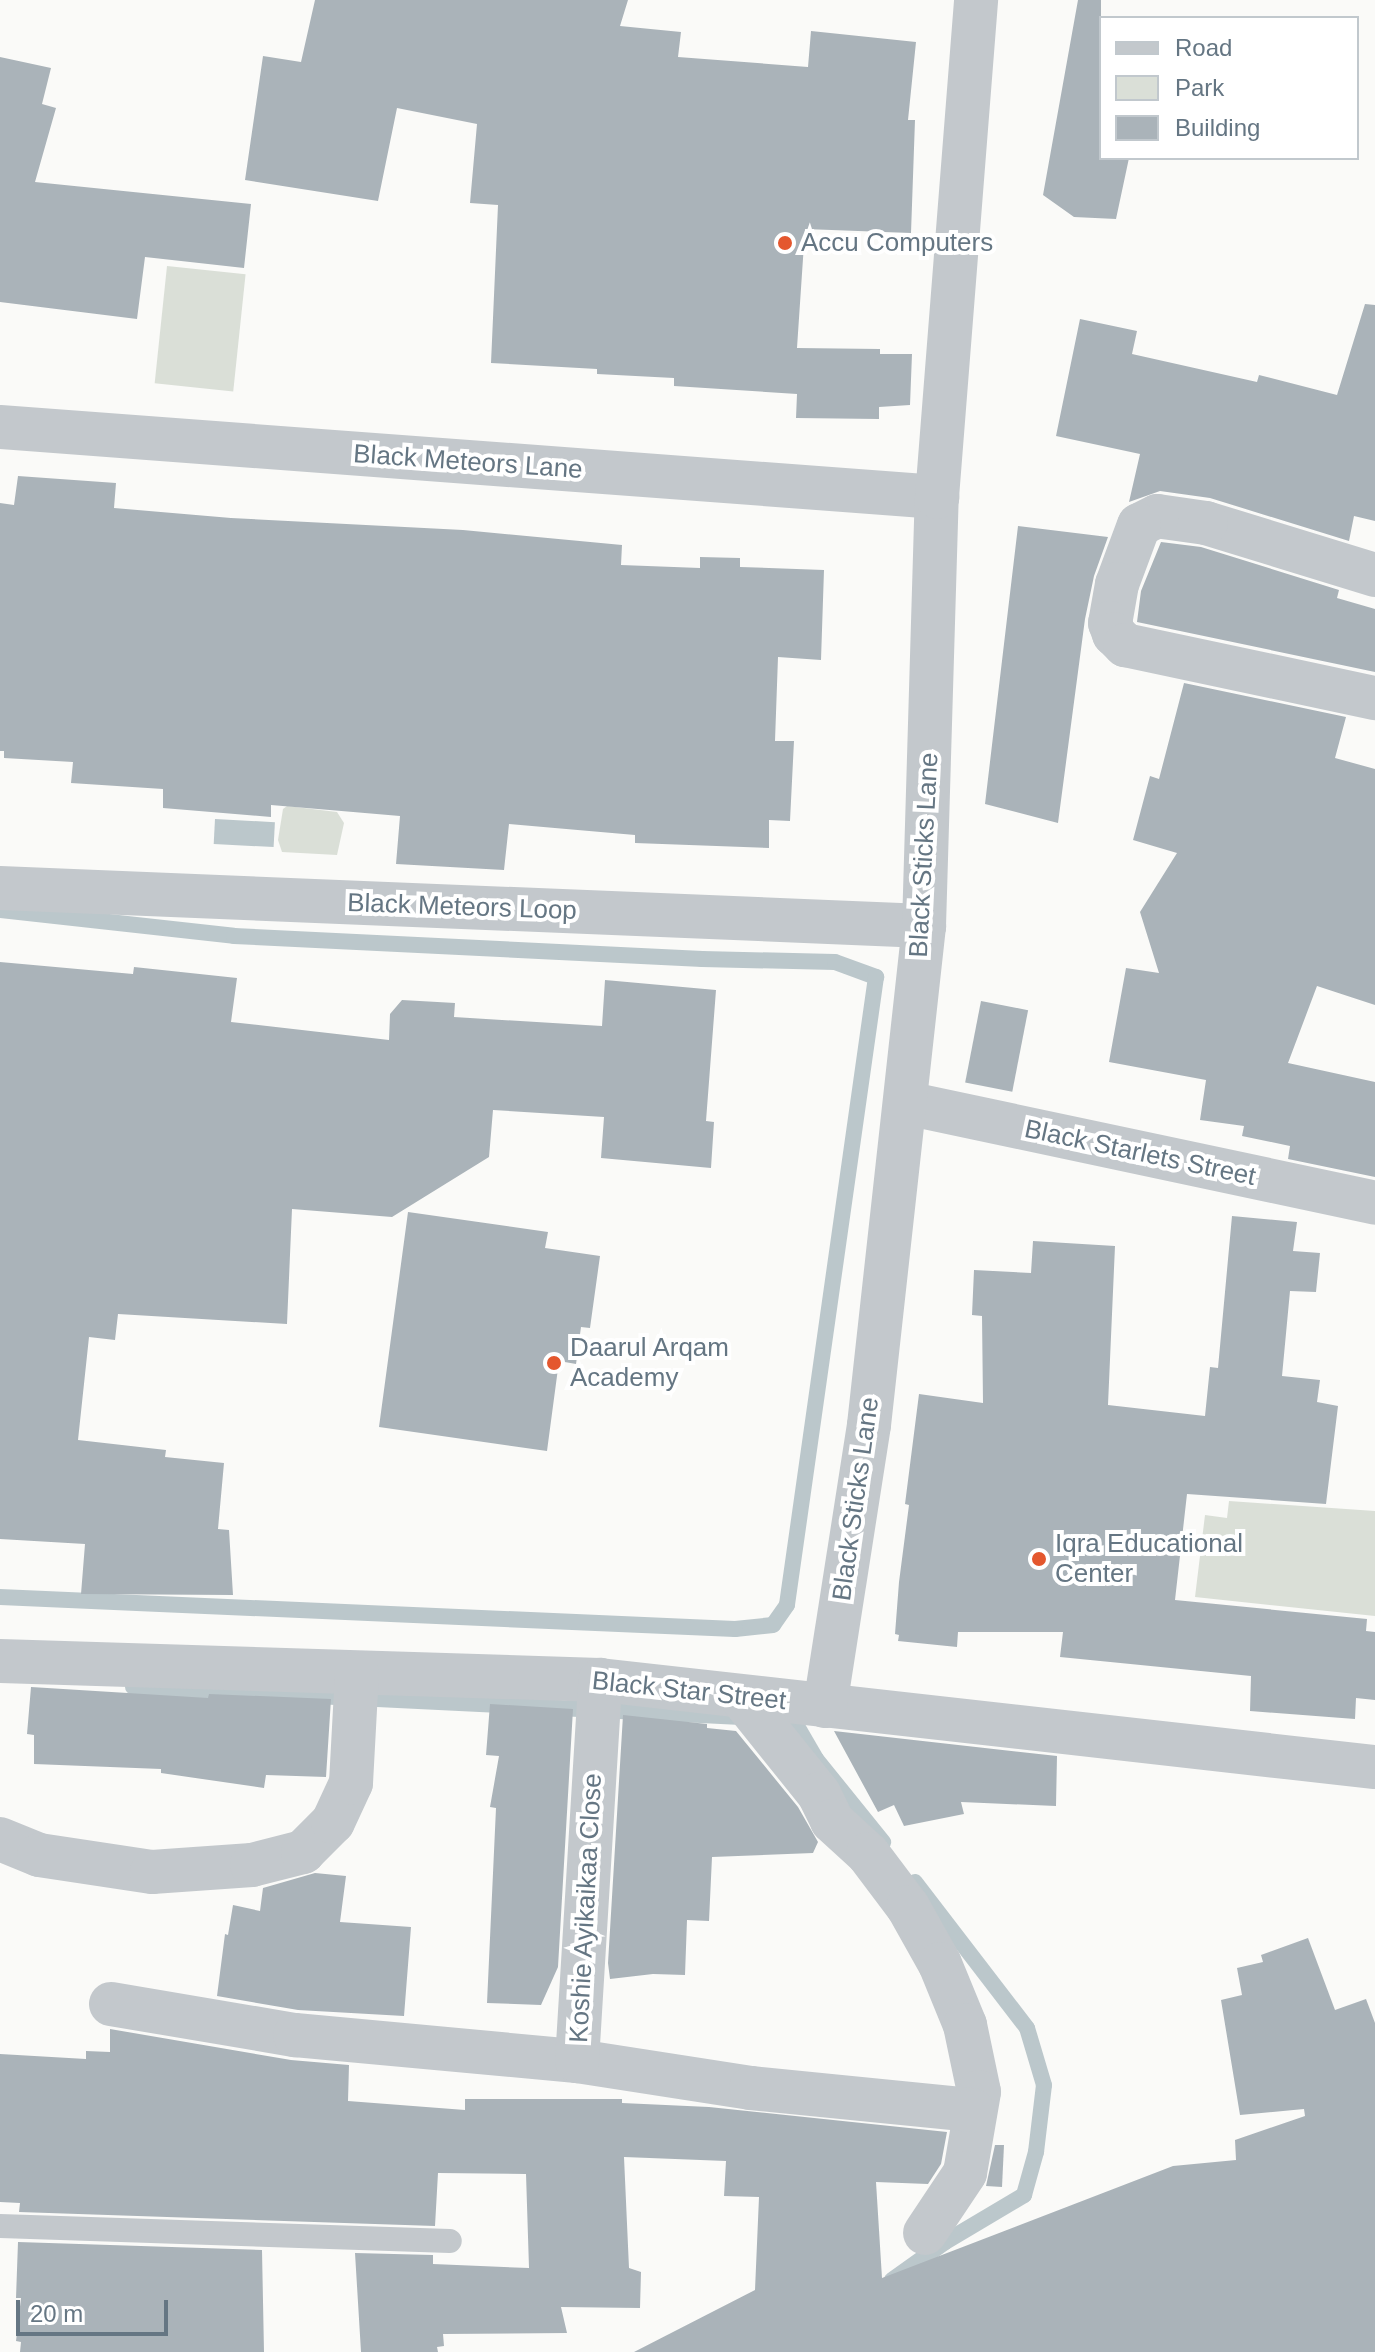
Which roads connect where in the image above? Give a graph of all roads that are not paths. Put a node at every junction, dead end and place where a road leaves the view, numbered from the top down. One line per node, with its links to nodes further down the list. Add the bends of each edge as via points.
1 (976, 0): 3 (street, Black Sticks Lane)
2 (0, 427): 3 (street, Black Meteors Lane)
3 (937, 497): 7 (street, Black Sticks Lane)
4 (1375, 575): 5 (street, via 1206,523 1157,516 1139,525 1117,584 1110,623 1125,645)
5 (1375, 698)
6 (0, 888): 7 (street, Black Meteors Loop)
7 (924, 926): 8 (street, Black Sticks Lane)
8 (906, 1103): 9 (street, Black Starlets Street); 14 (street, Black Sticks Lane, via 869,1425)
9 (1375, 1203)
10 (0, 1661): 11 (street, Black Star Street)
11 (357, 1673): 12 (street, Black Star Street); 16 (street, via 351,1783 333,1822 303,1852 252,1865 152,1872 39,1855)
12 (600, 1680): 13 (street, Black Star Street); 18 (street, Koshie Ayikaikaa Close)
13 (742, 1698): 14 (street, Black Star Street); 19 (street, via 819,1794 832,1821 868,1854 908,1907 965,2025 979,2092)
14 (825, 1706): 15 (street, Black Star Street)
15 (1375, 1767)
16 (0, 1839)
17 (111, 2004): 18 (street, Koshie Ayikaikaa Close, via 295,2035)
18 (577, 2061): 19 (street, via 751,2088)
19 (973, 2110): 21 (street, via 965,2173)
20 (0, 2226): 22 (lane)
21 (925, 2233)
22 (450, 2241)

